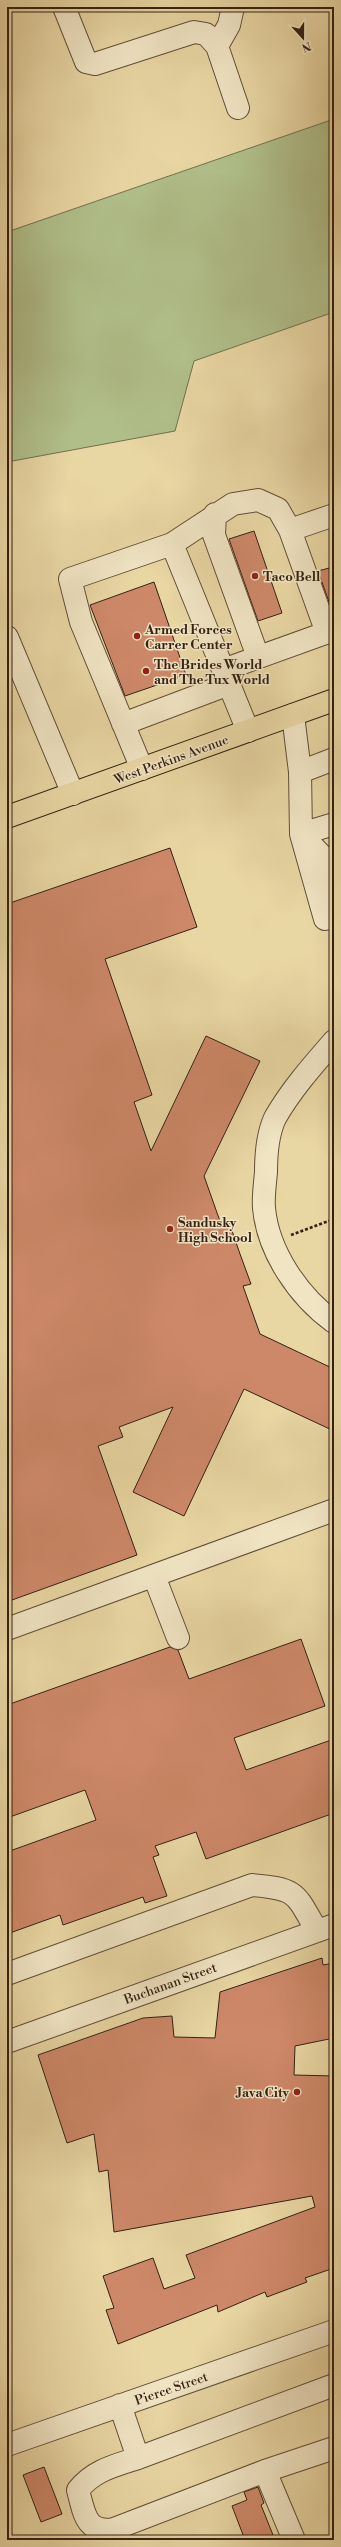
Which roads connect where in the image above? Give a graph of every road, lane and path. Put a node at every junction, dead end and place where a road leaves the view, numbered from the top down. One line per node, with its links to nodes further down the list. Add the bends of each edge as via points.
1 (64, 7): 3 (street, via 86,62 95,64 194,32 206,34)
2 (233, 7): 3 (street, via 229,25)
3 (217, 46): 4 (street)
4 (238, 108)
5 (215, 514): 7 (street, via 233,504 258,500 278,508); 8 (street); 11 (street, via 214,535)
6 (334, 515): 7 (street)
7 (290, 530): 9 (street)
8 (172, 544): 12 (street); 15 (street, via 70,579 81,622)
9 (330, 632): 11 (street)
10 (7, 637): 20 (street)
11 (258, 657): 12 (street)
12 (226, 677): 15 (street); 16 (street)
13 (334, 700): 14 (main road, West Perkins Avenue)
14 (294, 715): 16 (main road, West Perkins Avenue); 19 (street)
15 (124, 724): 18 (street)
16 (248, 732): 18 (main road, West Perkins Avenue)
17 (334, 760): 19 (street)
18 (142, 769): 20 (main road, West Perkins Avenue)
19 (300, 772): 23 (street)
20 (73, 794): 21 (main road, West Perkins Avenue)
21 (7, 817)
22 (334, 824): 23 (street)
23 (301, 834): 24 (street, via 322,856); 25 (street, via 325,919)
24 (334, 889)
25 (334, 916)
26 (334, 1041): 28 (street, via 297,1084 275,1120 266,1153 264,1209)
27 (334, 1219): 28 (path)
28 (273, 1242): 29 (street, via 290,1277 315,1309)
29 (334, 1322)
30 (334, 1510): 31 (street)
31 (154, 1576): 32 (street); 33 (street)
32 (7, 1629)
33 (178, 1638)
34 (325, 1928): 35 (street, via 297,1896 281,1888 252,1885); 36 (street, Buchanan Street)
35 (7, 1974)
36 (7, 2042)
37 (334, 2331): 39 (street, Pierce Street)
38 (334, 2385): 42 (street)
39 (120, 2406): 40 (street, Pierce Street); 42 (street)
40 (7, 2445)
41 (334, 2448): 43 (street)
42 (138, 2458): 43 (street, via 88,2478 78,2490 82,2508 91,2526 100,2531 114,2529)
43 (265, 2470): 44 (street)
44 (294, 2540)

